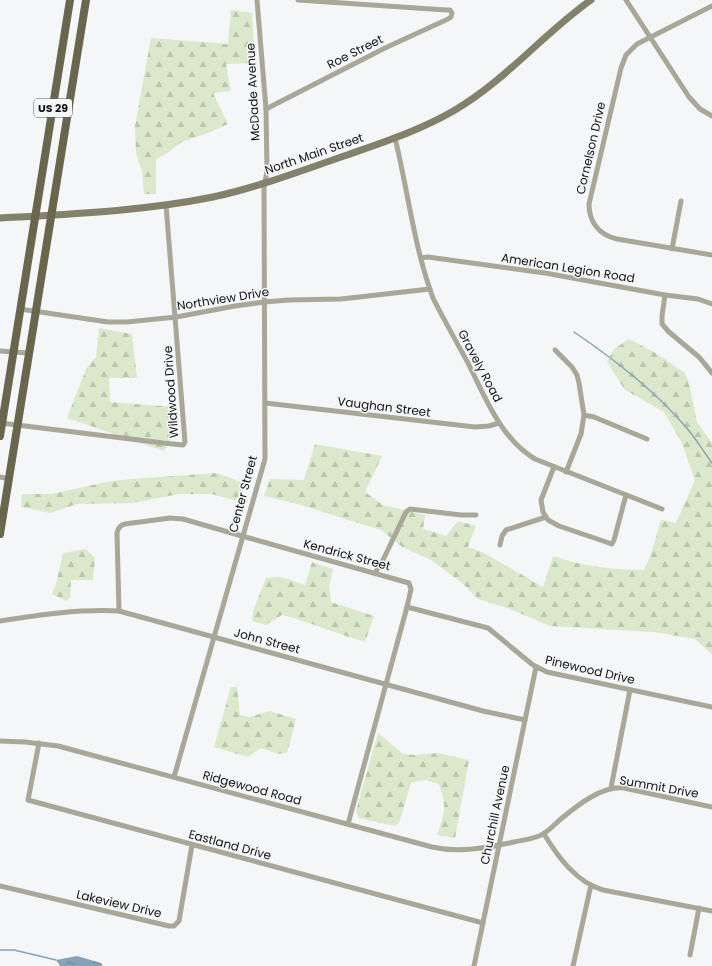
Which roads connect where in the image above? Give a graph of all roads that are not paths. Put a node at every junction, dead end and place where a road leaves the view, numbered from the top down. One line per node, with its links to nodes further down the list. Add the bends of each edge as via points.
1 (70, 0): 16 (main road, US 29)
2 (86, 0): 15 (main road, US 29)
3 (257, 0): 9 (street, McDade Avenue)
4 (298, 0): 9 (street, Roe Street, via 450,10 452,13 448,19)
5 (591, 0): 11 (main road, North Main Street, via 479,94 437,120)
6 (626, 0): 8 (street)
7 (712, 6): 8 (street, Cornelson Drive)
8 (650, 37): 10 (street, via 689,97); 18 (street, Cornelson Drive, via 635,45 624,60 589,210 595,226 609,237)
9 (266, 109): 12 (street, McDade Avenue)
10 (712, 116)
11 (395, 138): 12 (main road, North Main Street); 20 (street, Gravely Road)
12 (266, 183): 14 (main road, North Main Street); 23 (street, Center Street)
13 (681, 201): 18 (street)
14 (166, 205): 15 (main road, North Main Street); 27 (street, Wildwood Drive)
15 (51, 215): 16 (main road, North Main Street); 26 (main road, US 29)
16 (35, 216): 17 (main road, North Main Street); 25 (main road, US 29)
17 (0, 218)
18 (672, 249): 19 (street, Cornelson Drive)
19 (712, 255)
20 (421, 258): 21 (street, Gravely Road); 22 (street, American Legion Road, via 545,274)
21 (430, 289): 23 (street, Northview Drive, via 341,299); 36 (street, Gravely Road)
22 (665, 295): 24 (street, American Legion Road, via 698,299); 32 (street, via 662,324)
23 (264, 302): 27 (street, Northview Drive); 33 (street, Center Street)
24 (712, 304)
25 (20, 309): 26 (street, Northview Drive); 30 (main road, US 29)
26 (35, 311): 27 (street, Northview Drive, via 117,322); 31 (main road, US 29)
27 (176, 317): 37 (street, Wildwood Drive, via 184,420 183,445)
28 (555, 350): 34 (street, via 572,366 577,375)
29 (0, 352): 30 (street)
30 (13, 352): 31 (street); 35 (main road, US 29)
31 (28, 353): 37 (main road, US 29)
32 (712, 373)
33 (265, 403): 36 (street, Vaughan Street, via 475,427); 49 (street, Center Street, via 265,459)
34 (584, 415): 39 (street); 41 (street, via 581,434)
35 (1, 422): 37 (street, Wildwood Drive); 38 (main road, US 29)
36 (499, 423): 40 (street, Gravely Road, via 525,452)
37 (18, 424): 43 (main road, US 29)
38 (0, 436)
39 (647, 438)
40 (554, 467): 41 (street, Gravely Road); 47 (street, via 542,500)
41 (566, 472): 44 (street, Gravely Road)
42 (0, 477): 43 (street)
43 (9, 479): 48 (main road, US 29)
44 (626, 495): 45 (street, Gravely Road); 47 (street, via 612,544 559,526)
45 (662, 509)
46 (476, 515): 51 (street, via 410,509 406,512)
47 (546, 517): 50 (street, via 506,530)
48 (0, 534)
49 (242, 536): 51 (street, Kendrick Street); 53 (street, Kendrick Street, via 177,518 121,525 117,533); 55 (street, Center Street)
50 (500, 546)
51 (375, 573): 52 (street, Kendrick Street, via 409,583 411,589)
52 (407, 607): 56 (street, Pinewood Drive, via 488,628); 57 (street, Kendrick Street)
53 (119, 611): 54 (street, John Street, via 50,614); 55 (street, John Street)
54 (0, 622)
55 (214, 637): 57 (street, John Street); 63 (street, Center Street)
56 (536, 667): 58 (street, Pinewood Drive, via 547,672); 60 (street, Churchill Avenue)
57 (386, 685): 60 (street, John Street); 66 (street, Kendrick Street)
58 (630, 690): 59 (street, Pinewood Drive); 64 (street)
59 (712, 707)
60 (525, 720): 69 (street, Churchill Avenue)
61 (0, 741): 62 (street, Ridgewood Road)
62 (38, 743): 63 (street, Ridgewood Road); 68 (street, Eastland Drive, via 28,800)
63 (174, 777): 66 (street, Ridgewood Road)
64 (611, 788): 65 (street, Summit Drive, via 624,788); 67 (street, Summit Drive, via 575,808)
65 (712, 807)
66 (348, 824): 69 (street, Ridgewood Road, via 447,850)
67 (544, 834): 69 (street, Summit Drive); 70 (street, via 571,870)
68 (192, 844): 71 (street, Lakeview Drive, via 179,921 174,926); 74 (street, Eastland Drive)
69 (498, 845): 74 (street, Churchill Avenue)
70 (591, 885): 72 (street); 77 (street)
71 (0, 886)
72 (699, 908): 73 (street); 75 (street)
73 (712, 911)
74 (483, 923): 76 (street, Churchill Avenue)
75 (690, 955)
76 (474, 966)
77 (574, 966)

